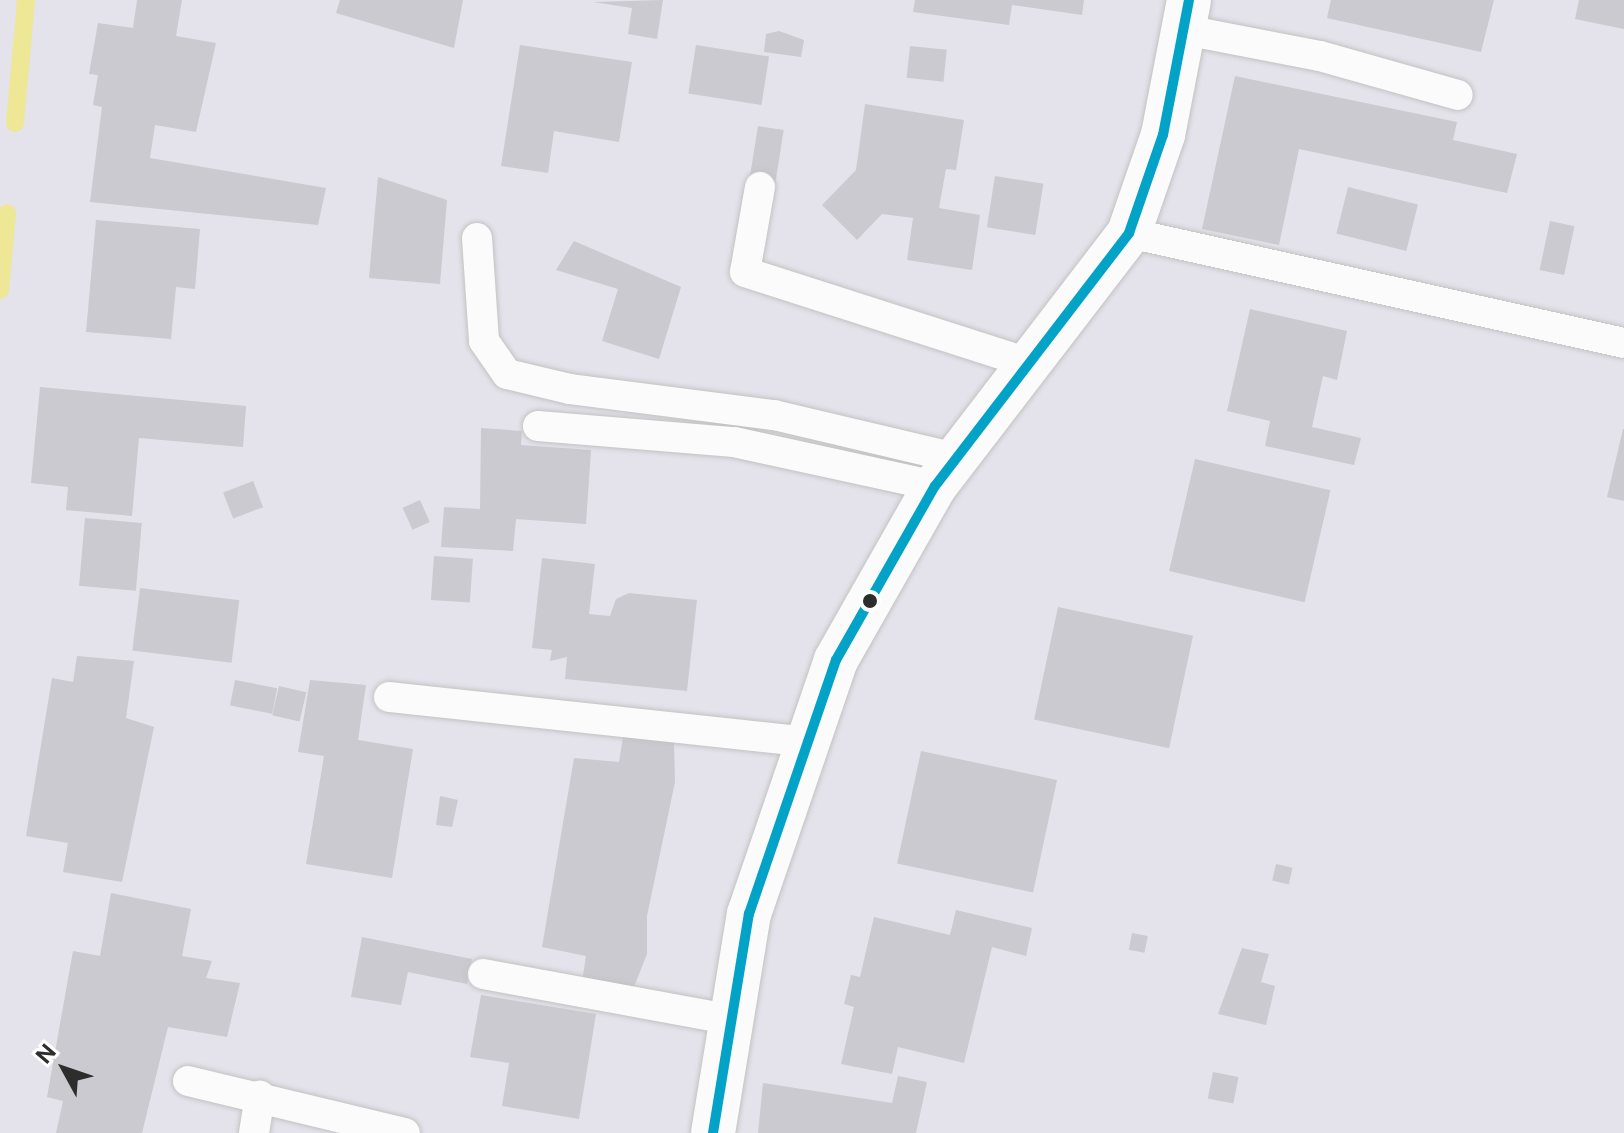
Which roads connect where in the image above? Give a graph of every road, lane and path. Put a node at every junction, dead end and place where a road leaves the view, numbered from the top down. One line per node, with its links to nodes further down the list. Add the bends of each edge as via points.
1 (1187, 15): 2 (lane); 4 (street, via 1151,177)
2 (1458, 95)
3 (760, 187): 7 (lane, via 745,272)
4 (1129, 233): 6 (lane); 7 (street)
5 (477, 238): 9 (lane, via 484,341 507,374 570,389 774,415)
6 (1624, 343)
7 (1031, 364): 9 (street)
8 (538, 426): 9 (lane, via 734,442)
9 (946, 472): 11 (street, via 873,584)
10 (389, 697): 11 (lane)
11 (803, 741): 13 (street, via 749,914)
12 (483, 974): 13 (lane)
13 (728, 1019): 18 (street)
14 (188, 1081): 15 (lane)
15 (260, 1095): 16 (lane); 17 (lane)
16 (254, 1133)
17 (405, 1133)
18 (713, 1133)

